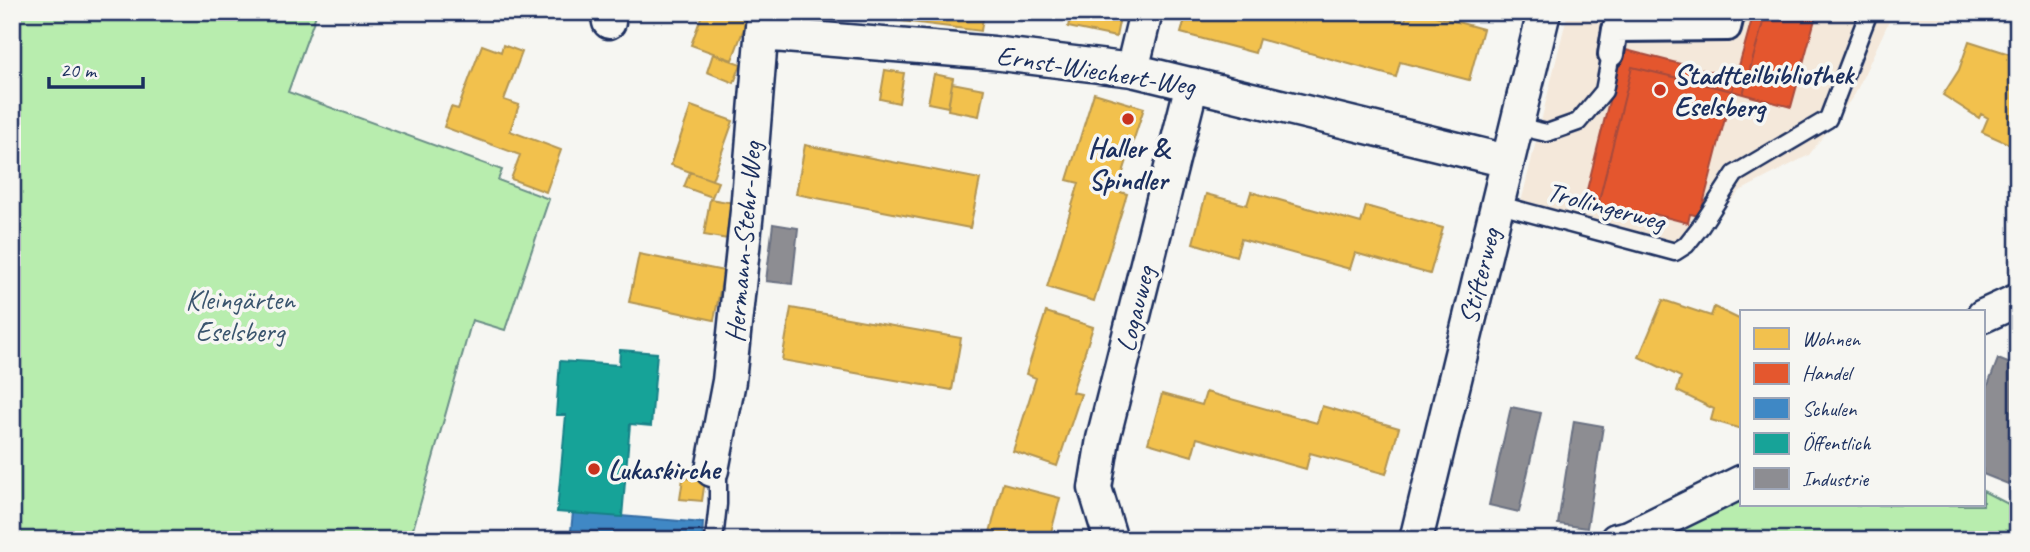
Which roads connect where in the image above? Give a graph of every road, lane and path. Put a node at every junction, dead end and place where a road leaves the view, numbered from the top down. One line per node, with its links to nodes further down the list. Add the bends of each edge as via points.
1 (1146, 12): 7 (street)
2 (1544, 12): 9 (street, Stifterweg)
3 (1732, 12): 6 (street, via 1728,28 1615,29)
4 (1869, 12): 11 (lane, Trollingerweg, via 1828,119 1735,174 1686,246 1675,252)
5 (762, 23): 7 (street, Ernst-Wiechert-Weg); 14 (street, Hermann-Stehr-Weg, via 729,381)
6 (1611, 54): 9 (lane, via 1604,91 1578,122 1547,132)
7 (1132, 70): 8 (street, Ernst-Wiechert-Weg)
8 (1192, 84): 10 (street, Ernst-Wiechert-Weg); 16 (street, Logauweg, via 1102,439 1095,488)
9 (1516, 126): 10 (street, Stifterweg)
10 (1507, 161): 11 (street, Stifterweg)
11 (1496, 204): 18 (street, Stifterweg)
12 (2018, 300): 13 (street)
13 (1984, 316)
14 (712, 470): 17 (lane, via 718,474)
15 (1740, 482): 19 (street)
16 (1109, 534)
17 (714, 540)
18 (1416, 540)
19 (1616, 540)

